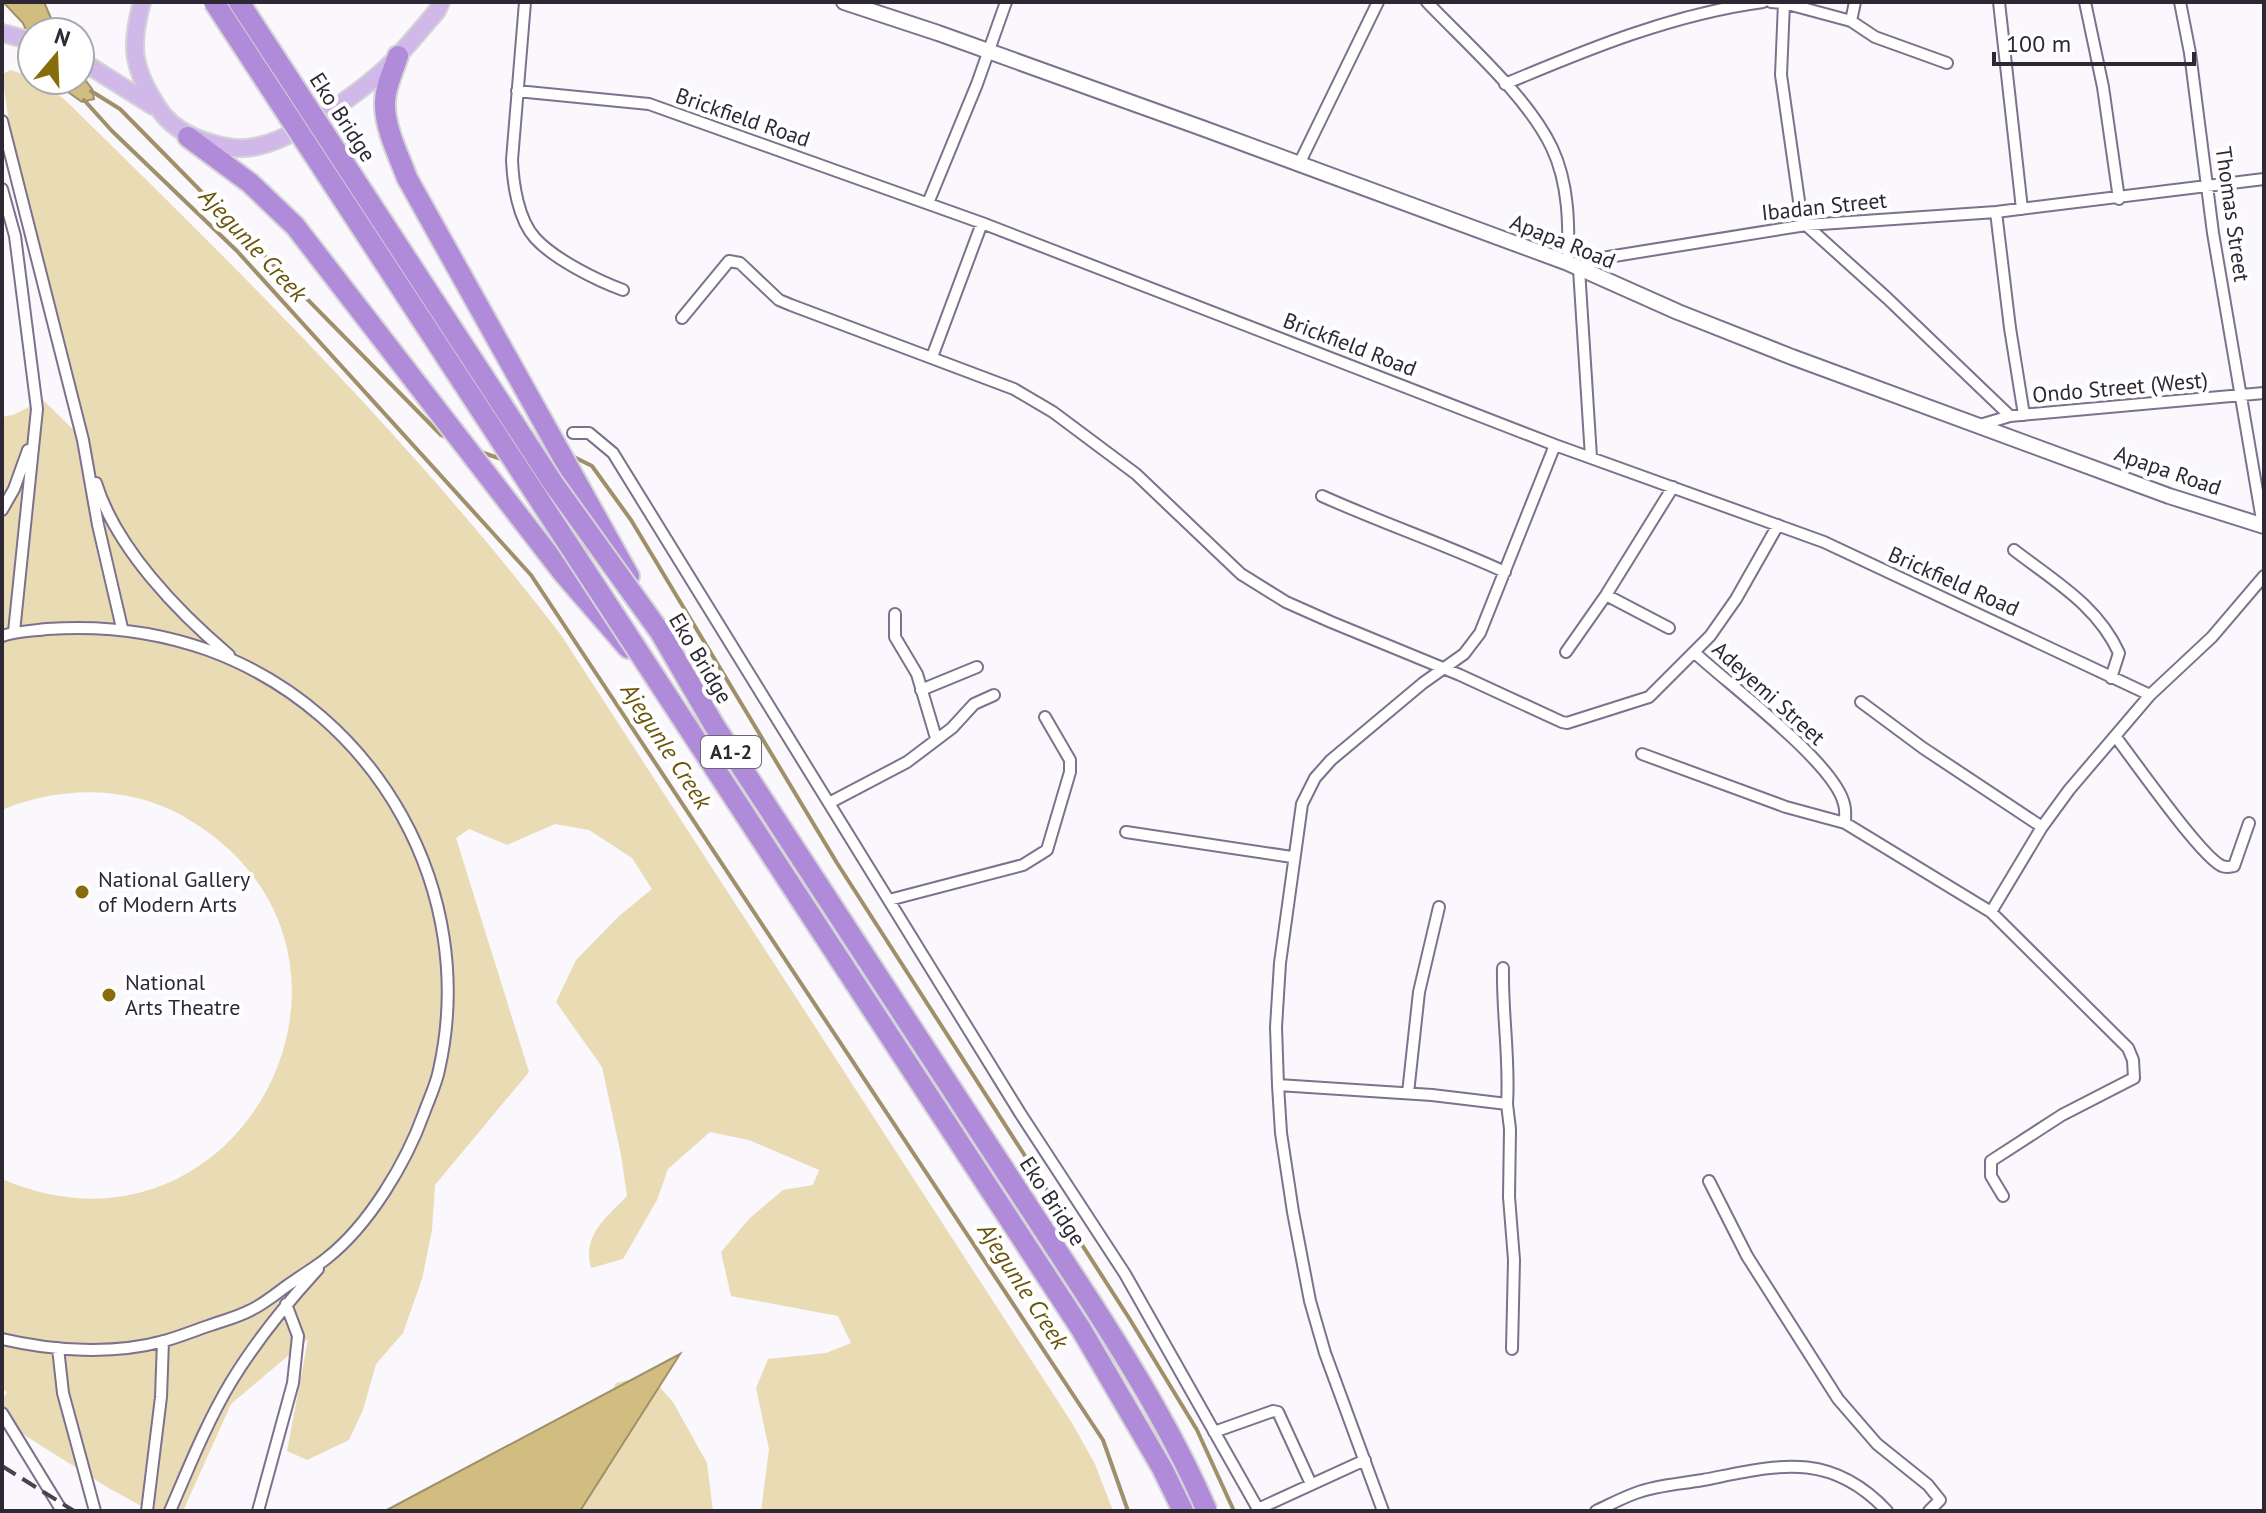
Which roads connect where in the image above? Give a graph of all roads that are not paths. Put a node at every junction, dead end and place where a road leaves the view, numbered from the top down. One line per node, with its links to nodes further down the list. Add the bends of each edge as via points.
1 (142, 2): 24 (main road, via 135,52 141,80)
2 (214, 2): 74 (highway, Eko Bridge / A1-2, bridge)
3 (239, 2): 66 (highway, Eko Bridge / A1-2, bridge, via 553,483)
4 (525, 2): 23 (street)
5 (844, 2): 18 (street, Apapa Road)
6 (1006, 2): 18 (street)
7 (1378, 2): 29 (street)
8 (1427, 2): 22 (street)
9 (1763, 2): 22 (street, via 1683,17)
10 (1771, 2): 15 (street)
11 (1855, 2): 17 (street)
12 (1999, 2): 35 (street)
13 (2085, 2): 33 (street)
14 (2180, 2): 31 (street, Thomas Street)
15 (1784, 3): 17 (street); 38 (street, via 1781,75)
16 (442, 5): 19 (main road)
17 (1851, 21): 20 (street, via 1875,37)
18 (987, 52): 29 (street, Apapa Road); 34 (street)
19 (398, 56): 26 (main road, via 317,119 286,136 254,148); 66 (highway, bridge, via 384,106 407,178)
20 (1947, 63)
21 (96, 69): 24 (main road)
22 (1505, 84): 39 (street, via 1539,124 1557,160)
23 (517, 91): 34 (street, Brickfield Road, via 649,104); 40 (street, via 513,179 534,237 553,253)
24 (160, 111): 26 (main road)
25 (2, 121): 27 (street)
26 (188, 137): 74 (highway, bridge, via 250,183 295,226 563,573)
27 (14, 162): 28 (street); 50 (street)
28 (2, 164)
29 (1299, 164): 39 (street, Apapa Road)
30 (2264, 179): 31 (street, Ibadan Street)
31 (2207, 187): 33 (street, Ibadan Street); 44 (street, Thomas Street)
32 (2, 189): 48 (street, via 15,236 37,409)
33 (2119, 199): 35 (street, Ibadan Street)
34 (928, 203): 37 (street, Brickfield Road)
35 (2022, 209): 36 (street, Ibadan Street)
36 (1996, 212): 38 (street, Ibadan Street); 45 (street)
37 (982, 223): 42 (street); 51 (street, Brickfield Road)
38 (1806, 225): 39 (street, Ibadan Street); 46 (street)
39 (1574, 266): 47 (street, Apapa Road, via 1763,346); 52 (street)
40 (623, 290)
41 (682, 318): 42 (street, via 734,261 779,300)
42 (932, 357): 72 (street, via 1014,389 1053,412 1136,474 1241,574 1275,595)
43 (2264, 393): 44 (street, Ondo Street (West))
44 (2240, 396): 45 (street, Ondo Street (West)); 57 (street, Thomas Street)
45 (2024, 415): 46 (street, Ondo Street (West))
46 (2010, 416): 47 (street, Ondo Street (West))
47 (1980, 425): 57 (street, Apapa Road)
48 (34, 433): 55 (street); 65 (street)
49 (573, 433): 83 (street, via 589,433 613,453)
50 (83, 440): 63 (street); 70 (street, via 102,503 159,589)
51 (1555, 445): 52 (street, Brickfield Road); 59 (street)
52 (1591, 457): 53 (street, Brickfield Road)
53 (1673, 487): 56 (street, Brickfield Road); 61 (street)
54 (1322, 496): 59 (street)
55 (2, 510)
56 (1778, 525): 69 (street, via 1736,599); 73 (street, Brickfield Road)
57 (2264, 526)
58 (2014, 550): 73 (street, via 2103,622 2119,653)
59 (1505, 572): 72 (street, via 1480,633 1464,654)
60 (2264, 576): 77 (street, via 2212,637)
61 (1606, 595): 64 (street); 68 (street)
62 (895, 614): 75 (street, via 895,637)
63 (122, 628): 65 (street); 70 (street)
64 (1669, 628)
65 (14, 632): 67 (street)
66 (660, 632): 115 (highway, Eko Bridge / A1-2, bridge, via 723,738 1139,1379)
67 (2, 636)
68 (1566, 652)
69 (1695, 653): 72 (street, via 1649,697 1567,723); 84 (street, Adeyemi Street, via 1823,769 1844,802)
70 (237, 661): 98 (street, via 310,707 348,740 391,794 422,855 444,942 446,1036 413,1146 376,1205)
71 (977, 667): 75 (street)
72 (1443, 668): 88 (street, via 1315,778 1302,804)
73 (2111, 678): 77 (street, Brickfield Road)
74 (659, 684): 114 (highway, Eko Bridge / A1-2, bridge, via 1081,1329)
75 (921, 690): 81 (street)
76 (994, 695): 81 (street, via 974,704)
77 (2150, 695): 80 (street)
78 (1861, 702): 86 (street)
79 (1045, 717): 89 (street, via 1070,760 1047,850 1023,865)
80 (2115, 736): 85 (street, via 2214,861 2234,866); 86 (street)
81 (936, 738): 83 (street, via 907,762)
82 (1642, 754): 84 (street)
83 (829, 803): 89 (street)
84 (1845, 823): 91 (street)
85 (2249, 823)
86 (2042, 827): 91 (street)
87 (1126, 832): 88 (street)
88 (1292, 857): 93 (street, via 1276,1027)
89 (889, 900): 105 (street, via 1125,1274)
90 (1439, 907): 94 (street, via 1419,992)
91 (1991, 912): 97 (street, via 2128,1048 2135,1073 1991,1161 1991,1176)
92 (1503, 968): 95 (street)
93 (1278, 1085): 94 (street); 106 (street, via 1281,1133 1310,1301)
94 (1408, 1093): 95 (street)
95 (1507, 1104): 103 (street)
96 (1709, 1181): 119 (street, via 1747,1256 1838,1399 1877,1444 1940,1500)
97 (2003, 1196)
98 (329, 1257): 99 (street); 101 (street, via 252,1310)
99 (286, 1304): 112 (street, via 231,1382); 113 (street, via 298,1336 293,1383)
100 (2, 1339): 102 (street)
101 (163, 1341): 102 (street); 111 (street)
102 (58, 1348): 110 (street, via 63,1393)
103 (1512, 1349)
104 (2, 1413): 109 (street)
105 (1214, 1432): 107 (street, via 1278,1412); 108 (street)
106 (1365, 1460): 107 (street); 116 (street)
107 (1311, 1484): 108 (street)
108 (1258, 1510)
109 (62, 1511)
110 (95, 1511)
111 (147, 1511)
112 (170, 1511)
113 (258, 1511)
114 (1183, 1511)
115 (1207, 1511)
116 (1383, 1511)
117 (1596, 1511): 118 (street, via 1670,1484 1796,1465 1822,1469 1851,1483)
118 (1887, 1511)
119 (1929, 1511)

